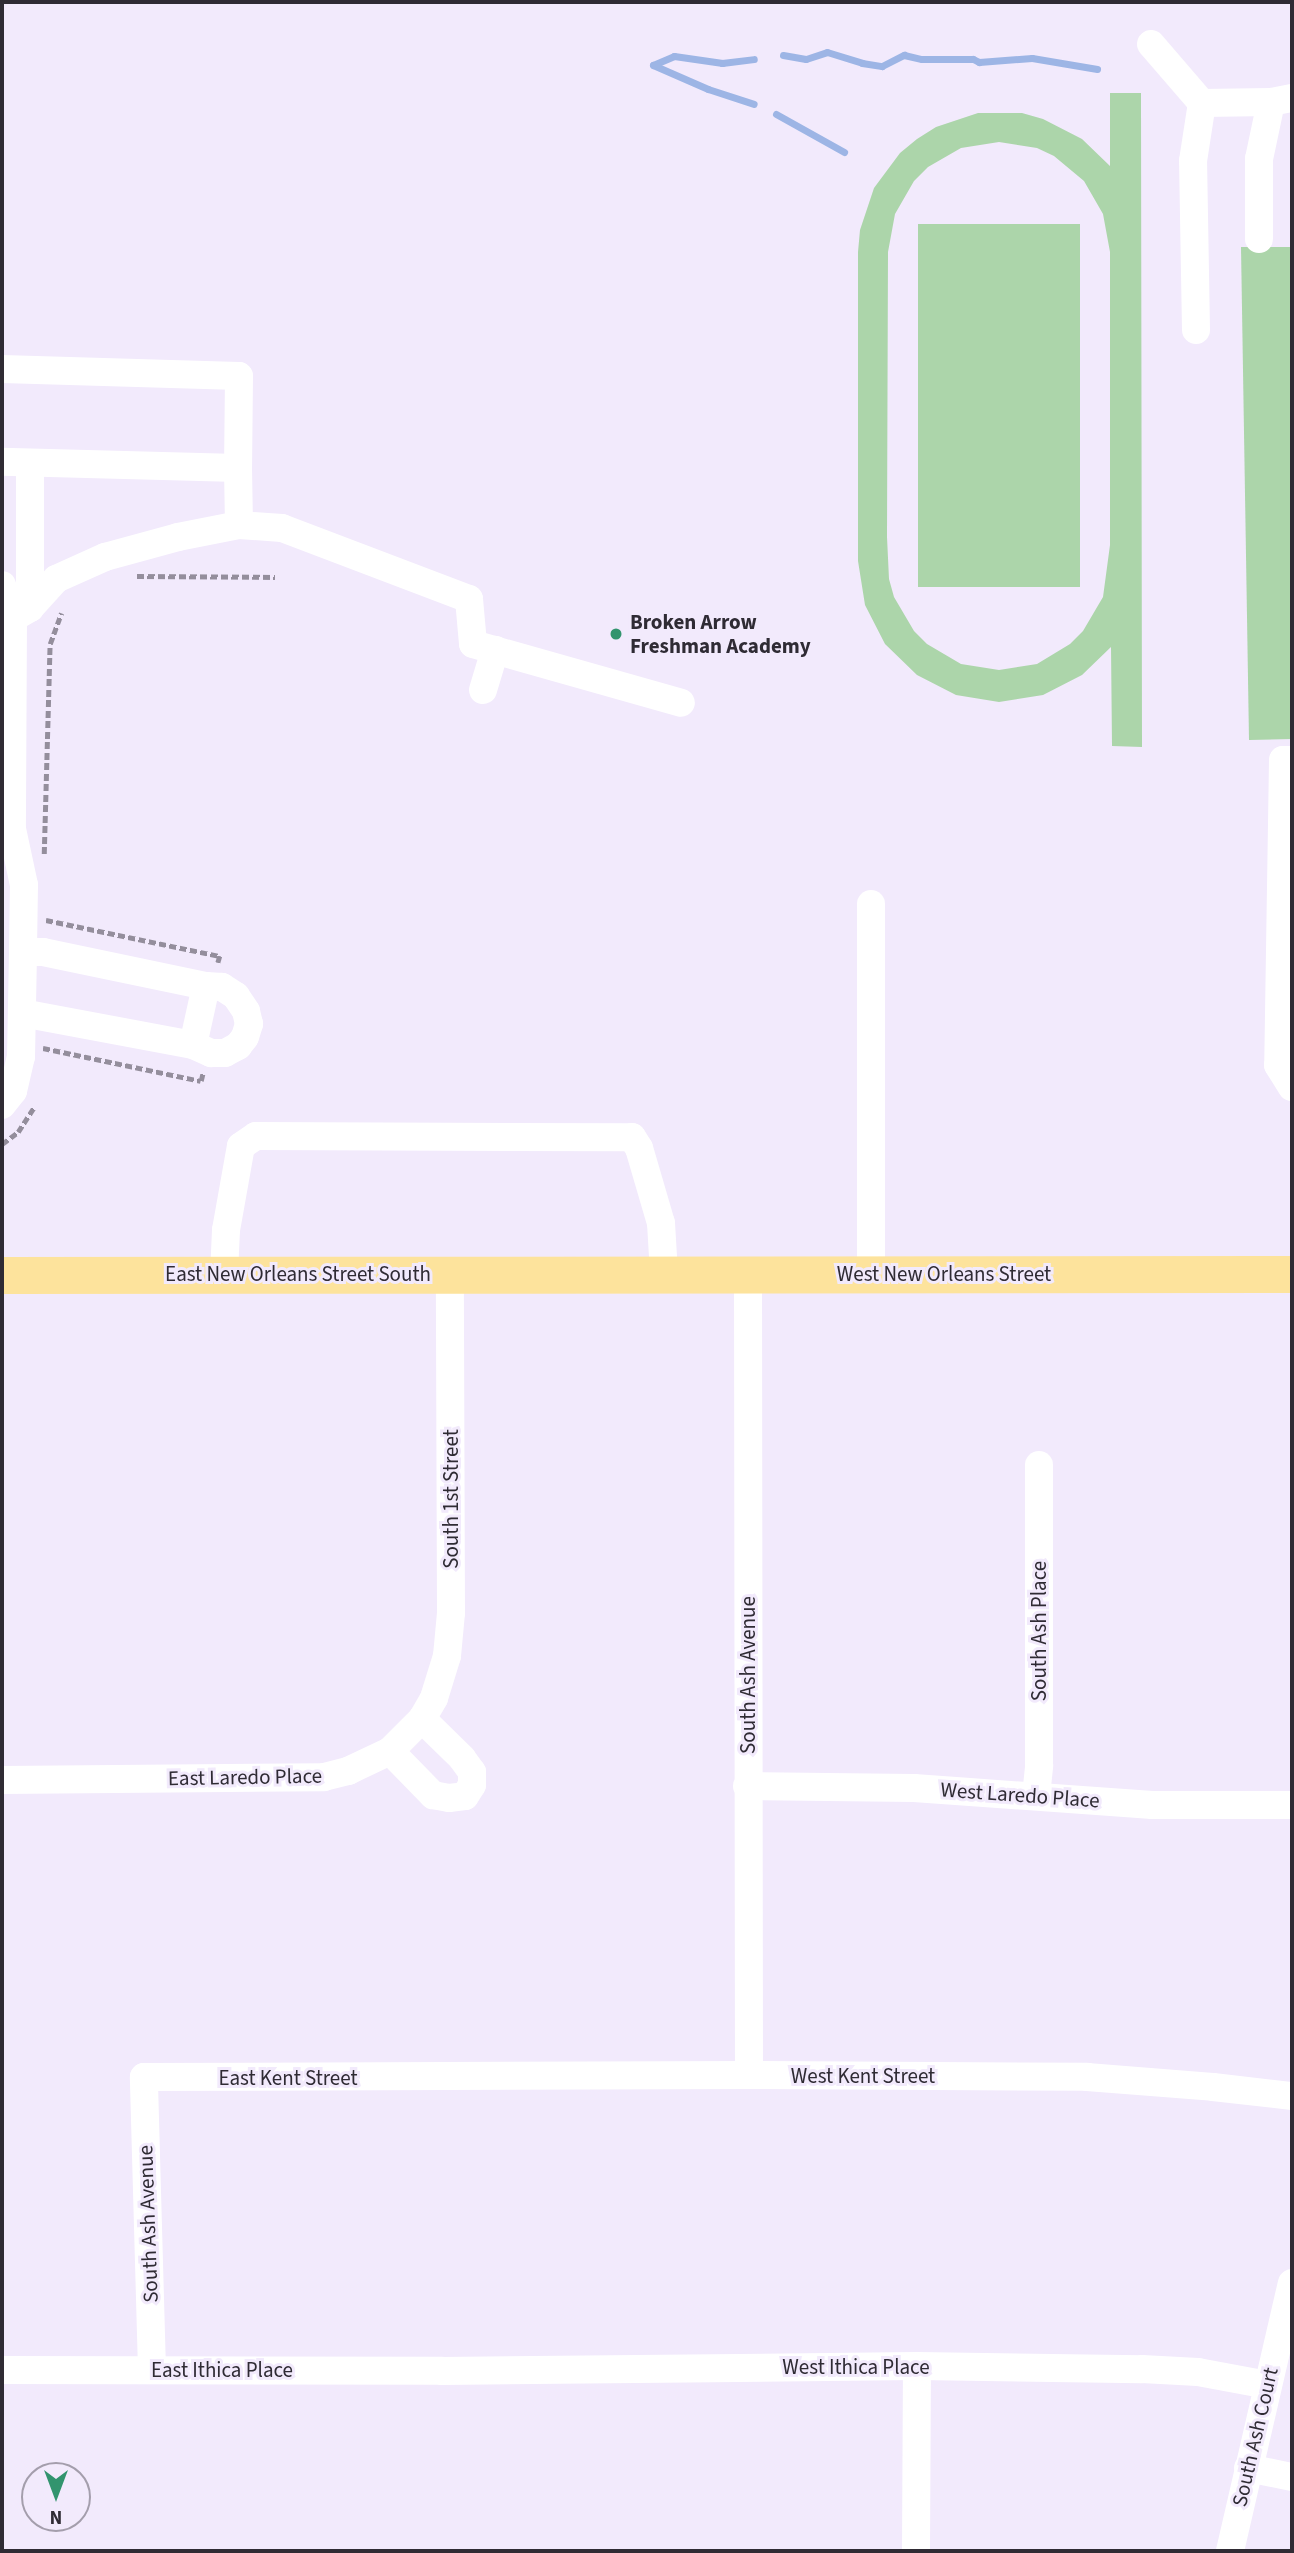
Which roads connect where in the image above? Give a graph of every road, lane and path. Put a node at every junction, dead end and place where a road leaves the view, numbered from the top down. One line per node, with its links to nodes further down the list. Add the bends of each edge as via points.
1 (1151, 44): 3 (street)
2 (1282, 100): 3 (street); 4 (street, via 1259,159)
3 (1202, 103): 5 (street, via 1193,161)
4 (1259, 239)
5 (1196, 330)
6 (2, 369): 9 (street, via 239,376)
7 (2, 462): 8 (street)
8 (30, 463): 9 (street); 15 (street)
9 (238, 468): 10 (street)
10 (239, 525): 15 (street, via 105,557 56,579); 16 (street, via 282,528 469,599 473,644)
11 (128, 576): 12 (path)
12 (275, 577)
13 (2, 585): 15 (street)
14 (64, 607): 20 (path, via 50,644)
15 (21, 613): 23 (street, via 12,829)
16 (495, 650): 17 (street); 18 (street)
17 (483, 690)
18 (681, 703)
19 (1292, 760): 21 (street, via 1283,760)
20 (44, 860)
21 (1286, 866): 27 (street, via 1278,1065)
22 (871, 904): 34 (street)
23 (33, 953): 24 (street); 24 (path, via 40,919 219,956); 25 (street)
24 (211, 979): 26 (street); 26 (street, via 236,996 248,1024 238,1046 225,1053)
25 (30, 1014): 26 (street); 26 (path, via 36,1047 201,1081); 28 (street, via 13,1091)
26 (199, 1056)
27 (1292, 1087)
28 (2, 1105)
29 (224, 1274): 30 (main road, East New Orleans Street South); 32 (street, via 226,1230 241,1146 256,1136 632,1137 661,1223); 36 (main road, East New Orleans Street South)
30 (450, 1274): 31 (main road, East New Orleans Street South); 38 (street, South 1st Street, via 451,1613 441,1678)
31 (595, 1274): 32 (main road, West New Orleans Street)
32 (664, 1274): 33 (main road, West New Orleans Street)
33 (748, 1274): 34 (main road, West New Orleans Street); 41 (street, South Ash Avenue)
34 (872, 1274): 35 (main road, West New Orleans Street)
35 (1292, 1274)
36 (2, 1275)
37 (1039, 1465): 42 (street, South Ash Place)
38 (422, 1719): 39 (street, South 1st Street); 39 (street, via 472,1772 466,1796 433,1795)
39 (390, 1751): 40 (street, East Laredo Place, via 348,1771 310,1778)
40 (2, 1780)
41 (747, 1786): 42 (street, West Laredo Place, via 914,1788); 44 (street, South Ash Avenue)
42 (1036, 1796): 43 (street, West Laredo Place, via 1152,1805)
43 (1292, 1805)
44 (749, 2075): 46 (street, West Kent Street); 47 (street, West Kent Street, via 1087,2077)
45 (144, 2077): 46 (street, East Kent Street); 51 (street, South Ash Avenue)
46 (433, 2078)
47 (1292, 2096)
48 (1292, 2283): 53 (street, South Ash Court)
49 (917, 2366): 52 (street, West Ithica Place); 53 (street, West Ithica Place, via 1198,2372); 56 (street)
50 (2, 2370): 51 (street, East Ithica Place)
51 (152, 2370): 52 (street, East Ithica Place)
52 (442, 2371)
53 (1268, 2385): 54 (street, South Ash Court)
54 (1248, 2468): 55 (street); 57 (street, South Ash Court)
55 (1292, 2477)
56 (916, 2551)
57 (1230, 2551)

